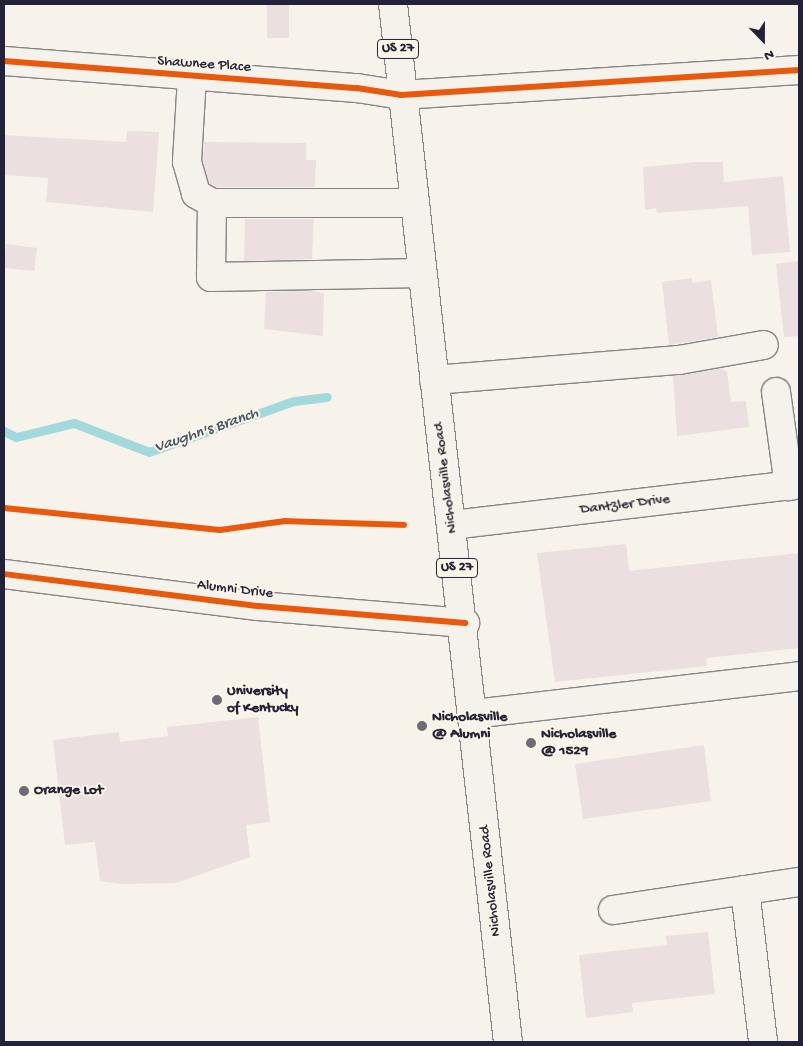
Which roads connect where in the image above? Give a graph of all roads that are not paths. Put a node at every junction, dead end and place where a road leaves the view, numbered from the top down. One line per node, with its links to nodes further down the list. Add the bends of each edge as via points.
1 (393, 4): 5 (main road, Nicholasville Road / US 27)
2 (4, 61): 4 (main road, Shawnee Place)
3 (799, 70): 5 (main road, Shawnee Place)
4 (192, 77): 5 (main road, Shawnee Place, via 357,88); 6 (main road, via 187,138 190,185 200,200)
5 (401, 95): 7 (main road, Nicholasville Road / US 27)
6 (212, 203): 7 (main road); 8 (main road, via 211,277)
7 (414, 203): 8 (main road, Nicholasville Road / US 27)
8 (422, 273): 10 (main road, Nicholasville Road / US 27)
9 (764, 344): 10 (main road, via 679,360)
10 (434, 380): 13 (main road, Nicholasville Road / US 27)
11 (776, 392): 12 (main road)
12 (794, 485): 13 (main road, Dantzler Drive)
13 (452, 525): 15 (main road, Nicholasville Road / US 27)
14 (4, 574): 15 (main road, Alumni Drive, via 258,606)
15 (465, 623): 17 (main road, Nicholasville Road / US 27)
16 (799, 676): 17 (main road)
17 (473, 714): 21 (main road, Nicholasville Road / US 27)
18 (799, 882): 19 (main road)
19 (745, 890): 20 (main road); 22 (main road)
20 (613, 910)
21 (508, 1042)
22 (763, 1042)

